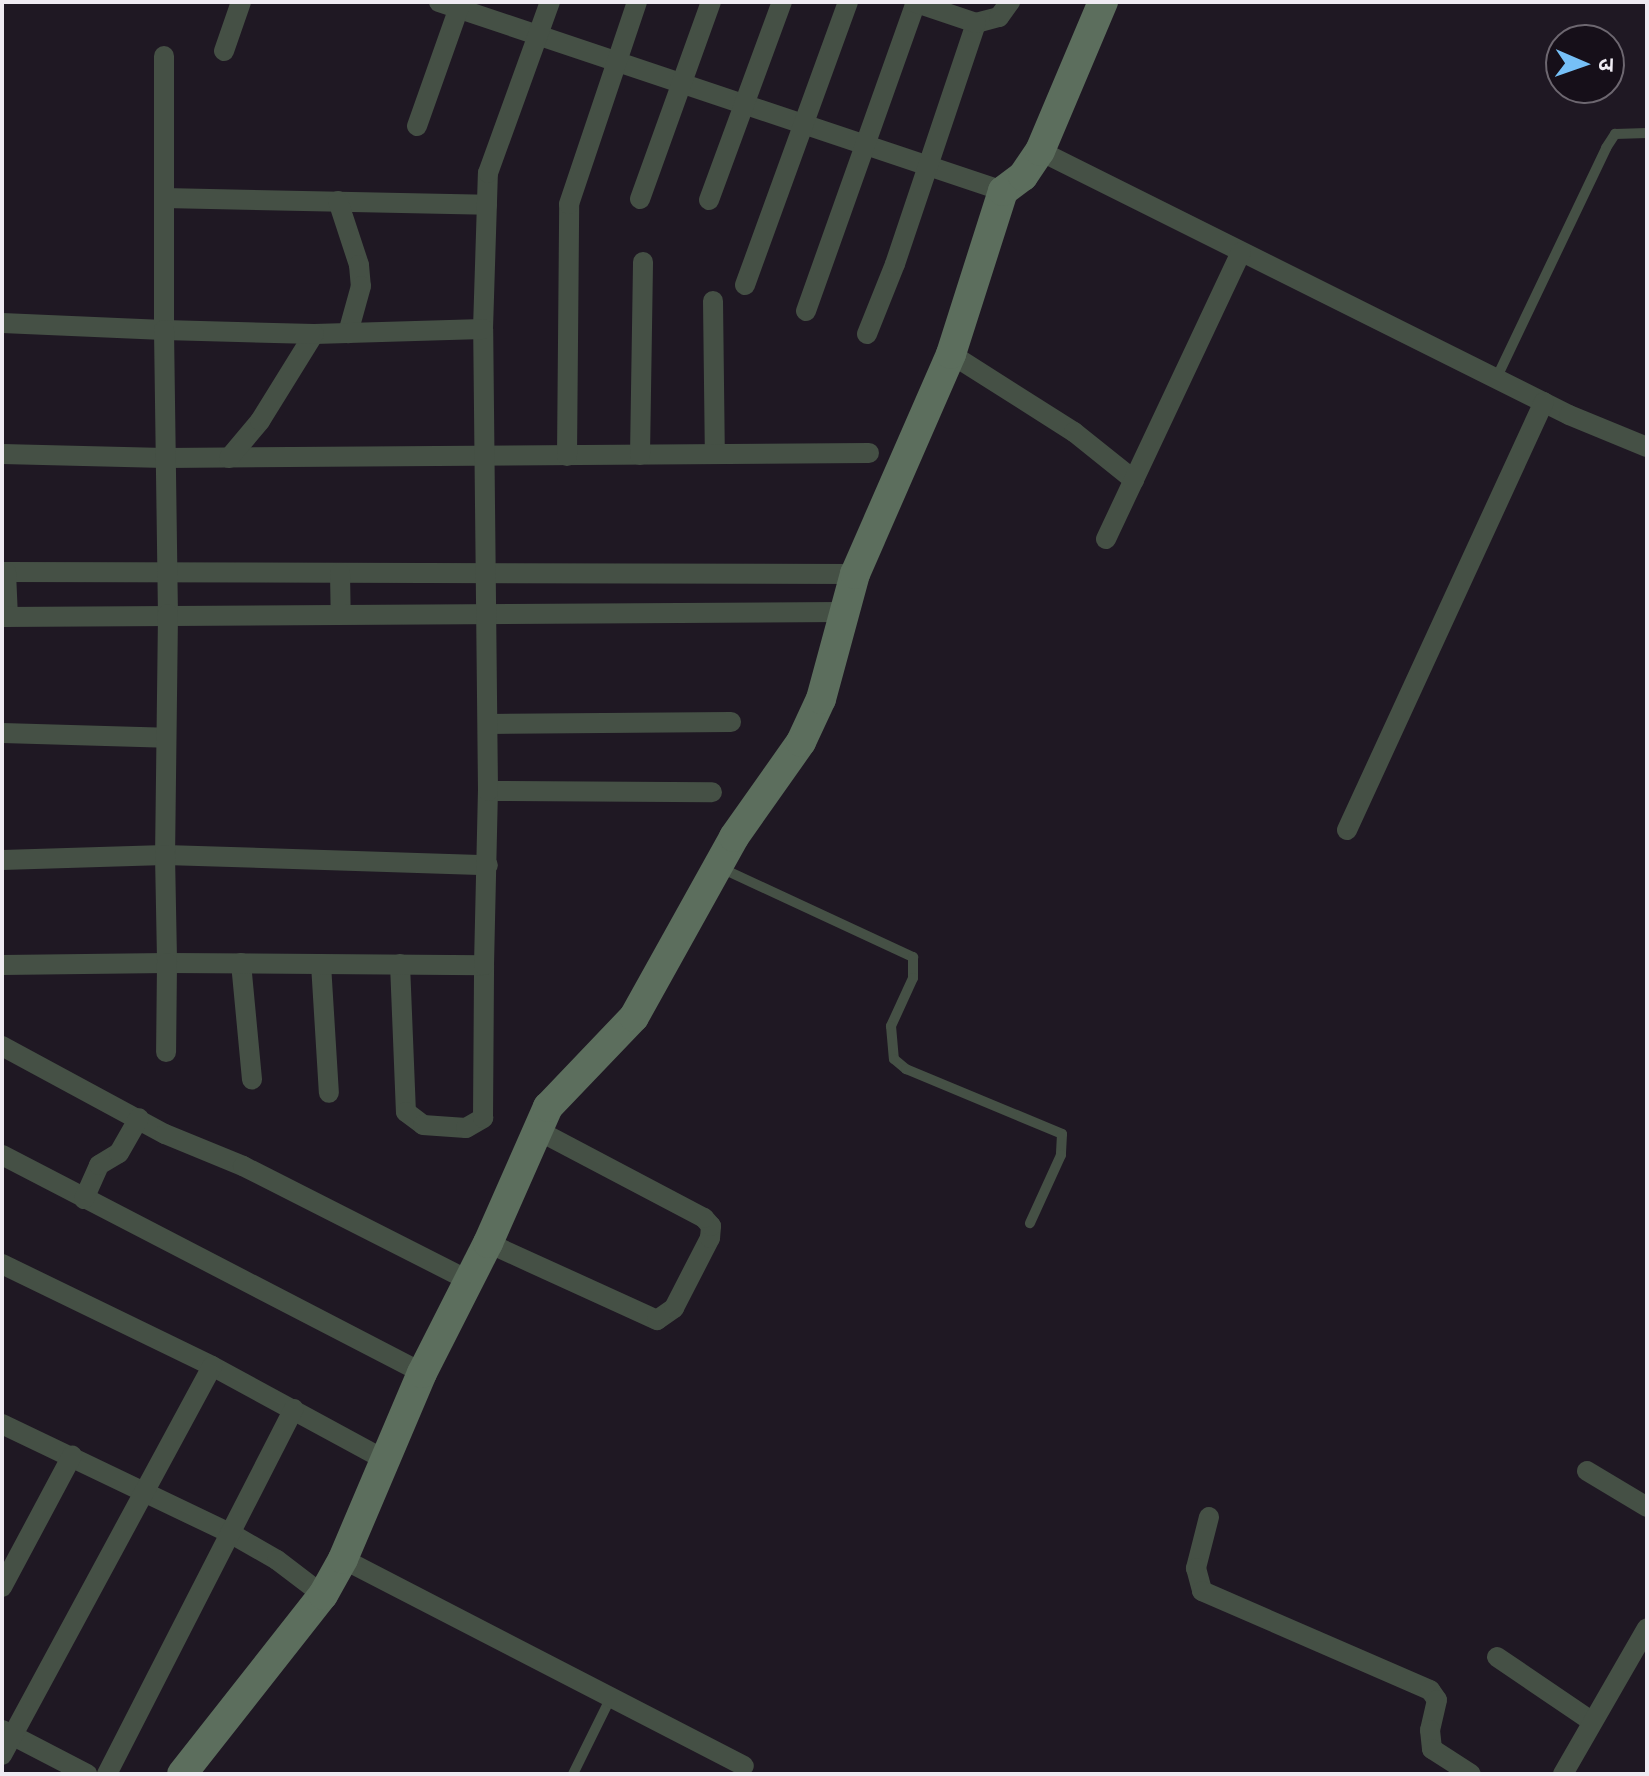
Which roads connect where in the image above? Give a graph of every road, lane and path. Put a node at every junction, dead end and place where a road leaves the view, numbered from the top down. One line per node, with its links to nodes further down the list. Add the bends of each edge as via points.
1 (241, 2): 13 (street)
2 (439, 2): 10 (street)
3 (550, 2): 12 (street)
4 (637, 2): 15 (street)
5 (711, 2): 16 (street)
6 (782, 2): 17 (street)
7 (848, 2): 18 (street)
8 (915, 2): 11 (street); 21 (street)
9 (1103, 2): 22 (street)
10 (460, 5): 12 (street); 19 (street)
11 (994, 16): 23 (street)
12 (539, 35): 15 (street); 29 (street, via 488,173)
13 (224, 51)
14 (164, 56): 25 (street)
15 (617, 61): 16 (street); 50 (street, via 569,204)
16 (682, 84): 17 (street); 26 (street)
17 (741, 105): 18 (street); 27 (street)
18 (802, 124): 21 (street); 32 (street)
19 (417, 126)
20 (1647, 133): 42 (lane, via 1615,134 1606,148)
21 (865, 144): 23 (street); 34 (street)
22 (1040, 151): 24 (street, via 1023,176); 30 (street)
23 (930, 164): 24 (street); 40 (street)
24 (1003, 191): 41 (street)
25 (164, 198): 28 (street); 37 (street)
26 (640, 199)
27 (709, 200)
28 (338, 201): 29 (street); 38 (street, via 361,286)
29 (487, 205): 36 (street)
30 (1241, 252): 42 (street); 53 (street)
31 (643, 262): 48 (street)
32 (745, 285)
33 (713, 301): 47 (street)
34 (806, 311)
35 (2, 323): 37 (street)
36 (483, 329): 38 (street); 49 (street)
37 (164, 330): 39 (street); 51 (street)
38 (348, 333): 39 (street)
39 (314, 334): 52 (street, via 260,421)
40 (867, 334)
41 (951, 354): 53 (street, via 1074,432); 59 (street)
42 (1497, 377): 43 (street)
43 (1544, 402): 44 (street); 71 (street)
44 (1647, 447)
45 (869, 453): 47 (street)
46 (2, 454): 51 (street)
47 (715, 454): 48 (street)
48 (640, 455): 50 (street)
49 (487, 456): 50 (street); 52 (street); 57 (street)
50 (567, 456)
51 (165, 458): 52 (street); 56 (street)
52 (229, 458)
53 (1134, 480): 54 (street)
54 (1106, 539)
55 (4, 572): 56 (street); 64 (street)
56 (166, 572): 58 (street); 62 (street)
57 (488, 572): 58 (street); 59 (street); 63 (street)
58 (340, 573): 60 (street)
59 (855, 574): 61 (street)
60 (341, 612): 62 (street); 63 (street)
61 (841, 612): 63 (street); 75 (street, via 821,699 801,742 734,837)
62 (168, 614): 64 (street); 68 (street)
63 (488, 615): 66 (street)
64 (5, 617)
65 (731, 722): 66 (street)
66 (488, 724): 69 (street)
67 (2, 733): 68 (street)
68 (166, 738): 72 (street)
69 (488, 791): 70 (street); 74 (street)
70 (712, 792)
71 (1347, 830)
72 (165, 855): 73 (street); 74 (street); 76 (street)
73 (2, 860)
74 (488, 865): 81 (street)
75 (720, 868): 87 (street, via 634,1017 548,1107); 90 (lane, via 913,957 913,978 891,1026 894,1059 906,1069 1062,1134 1061,1155)
76 (167, 963): 77 (street); 80 (street); 83 (street)
77 (241, 963): 78 (street); 84 (street)
78 (321, 964): 79 (street); 85 (street)
79 (400, 964): 81 (street); 81 (street, via 406,1112 423,1125 466,1128 483,1118)
80 (2, 965)
81 (484, 965)
82 (2, 1046): 86 (street)
83 (166, 1052)
84 (252, 1079)
85 (329, 1093)
86 (139, 1118): 89 (street, via 119,1153 99,1165); 93 (street)
87 (537, 1130): 91 (street); 91 (street, via 704,1218 711,1226 710,1238 674,1308 657,1320)
88 (2, 1155): 89 (street)
89 (84, 1199): 95 (street)
90 (1030, 1223)
91 (488, 1243): 93 (street)
92 (2, 1264): 94 (street)
93 (468, 1280): 95 (street)
94 (212, 1366): 96 (street); 101 (street)
95 (422, 1373): 99 (street)
96 (294, 1409): 99 (street); 104 (street)
97 (2, 1424): 98 (street)
98 (72, 1456): 101 (street); 106 (street)
99 (385, 1460): 105 (street)
100 (1587, 1471): 102 (street)
101 (147, 1492): 104 (street); 112 (street)
102 (1647, 1507)
103 (1209, 1517): 119 (street, via 1196,1568 1202,1591 1430,1690 1437,1700 1432,1749)
104 (230, 1533): 107 (street); 116 (street)
105 (343, 1559): 107 (street); 110 (street)
106 (2, 1587)
107 (323, 1595): 117 (street)
108 (1647, 1628): 111 (street)
109 (1497, 1657): 111 (street)
110 (611, 1697): 114 (street); 118 (lane)
111 (1591, 1721): 120 (street)
112 (8, 1733): 113 (street); 115 (street)
113 (2, 1755)
114 (744, 1766)
115 (87, 1774)
116 (107, 1774)
117 (182, 1774)
118 (573, 1774)
119 (1471, 1774)
120 (1563, 1774)

